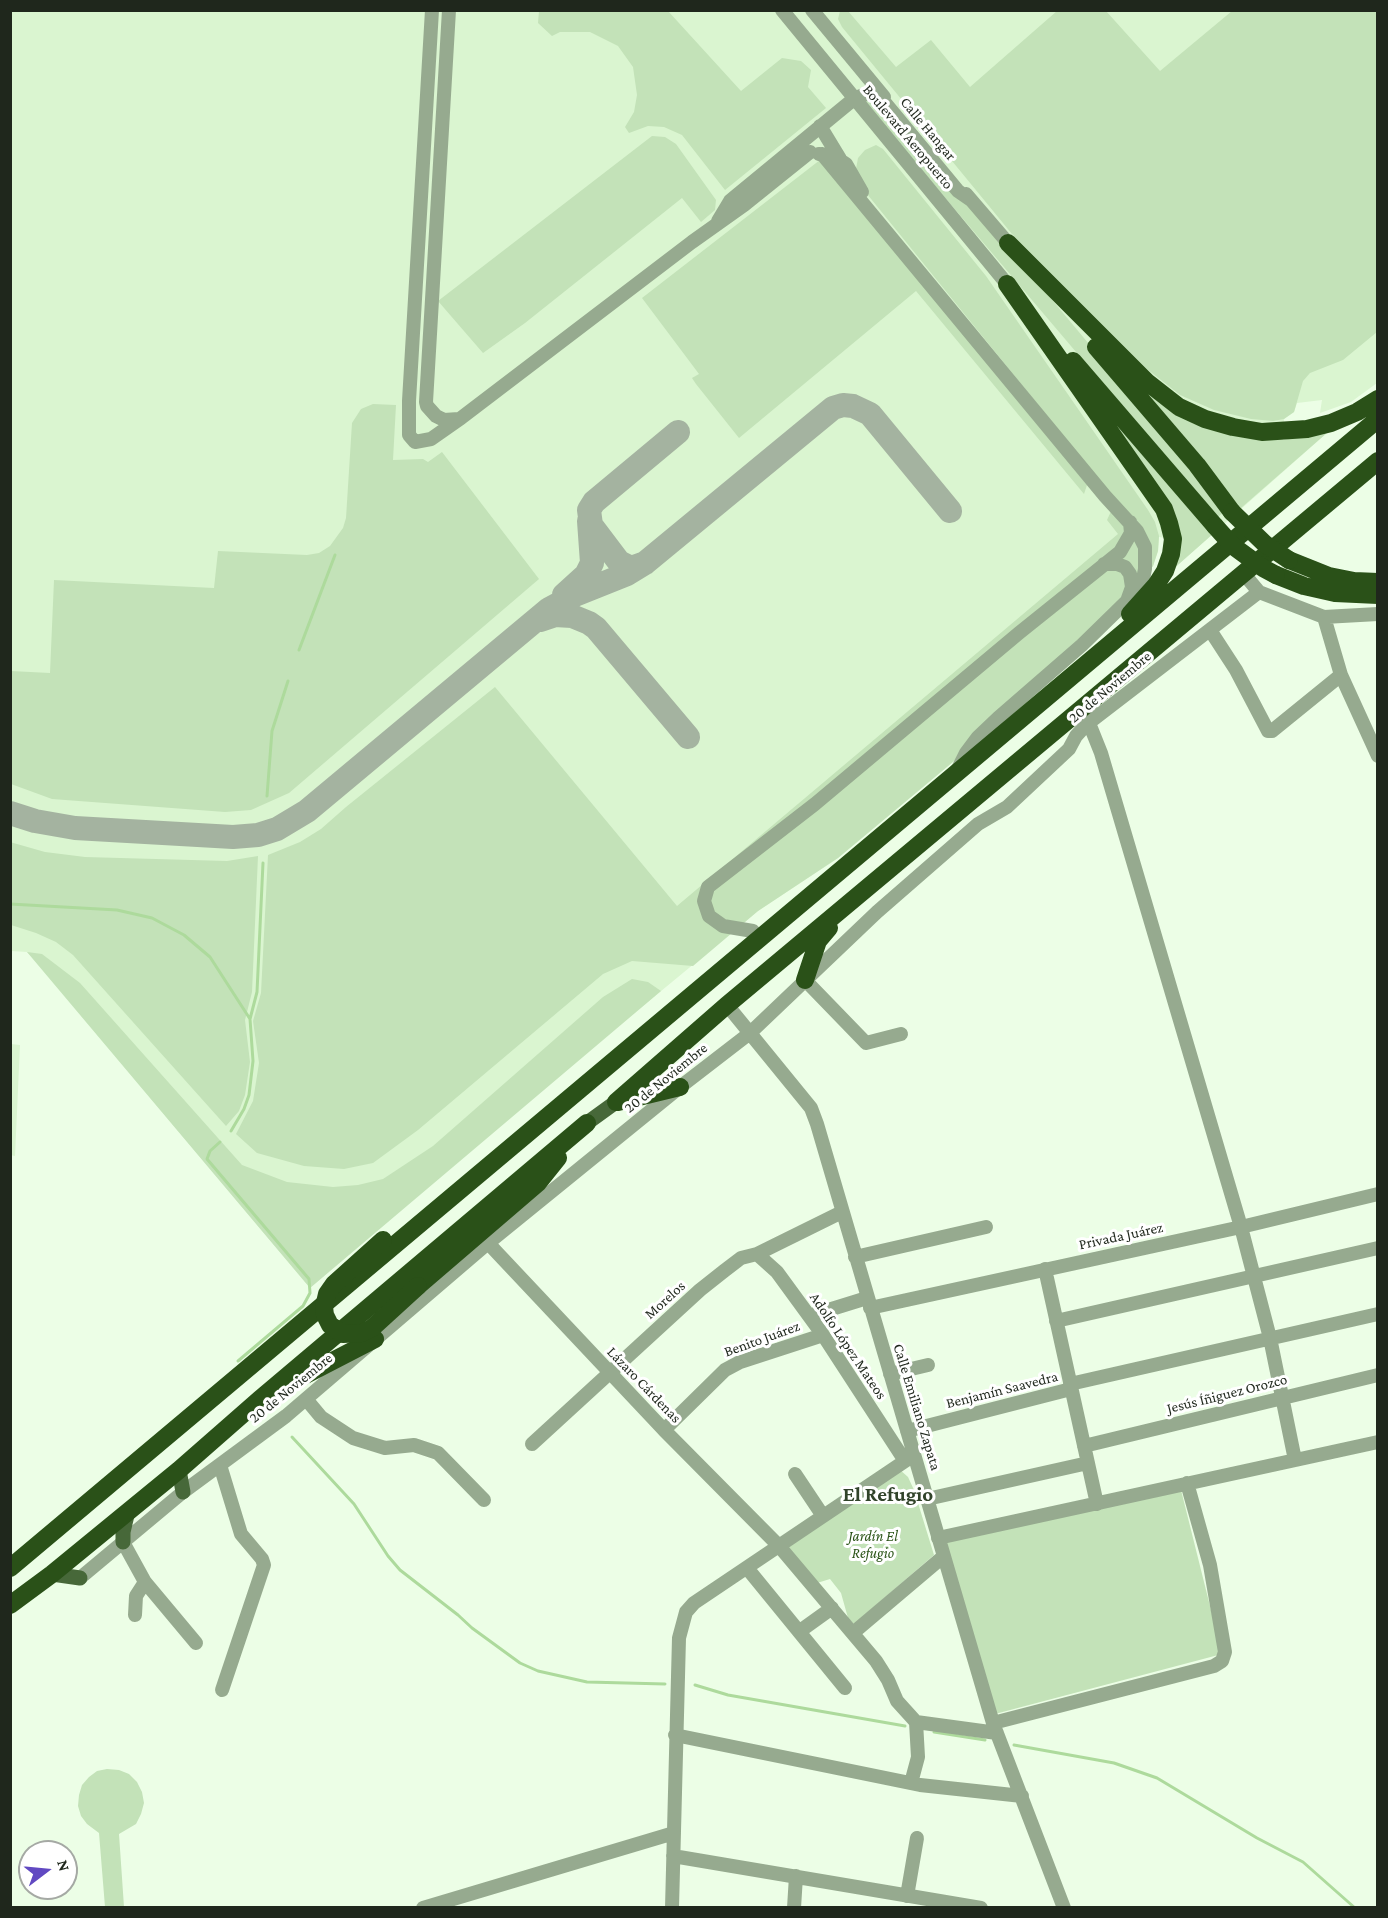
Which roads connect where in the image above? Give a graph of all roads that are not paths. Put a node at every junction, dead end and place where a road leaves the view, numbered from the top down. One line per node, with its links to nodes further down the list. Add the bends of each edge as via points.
1 (432, 10): 16 (street, via 409,435 415,442 431,439)
2 (449, 10): 16 (street, via 426,402 436,416)
3 (782, 10): 5 (street, Boulevard Aeropuerto)
4 (819, 13): 10 (street, Boulevard Aeropuerto)
5 (855, 98): 6 (street); 10 (street, Calle Hangar, via 869,93 878,95 958,190); 14 (street, Boulevard Aeropuerto)
6 (820, 126): 7 (street); 9 (street)
7 (794, 147): 8 (street); 12 (street, via 730,201)
8 (816, 153): 9 (street); 11 (street); 12 (street)
9 (840, 159): 11 (street, via 852,173)
10 (971, 200): 13 (street, Boulevard Aeropuerto)
11 (869, 211): 19 (street)
12 (717, 223): 16 (street)
13 (1008, 243): 15 (highway, via 1147,382 1179,407 1205,419 1262,432 1307,429 1357,412); 22 (highway, bridge, via 1232,512 1265,544 1289,560 1329,576)
14 (1007, 285): 24 (highway, bridge, via 1233,546 1263,568 1304,586 1335,593); 25 (highway, via 1164,509 1173,539 1171,554 1166,571)
15 (1377, 399)
16 (461, 418)
17 (1377, 419): 30 (highway)
18 (1375, 464): 21 (highway)
19 (1130, 522): 20 (street, via 1128,542); 25 (street, via 1145,547)
20 (1104, 564): 33 (street, via 1125,567 1130,574 1132,587 1127,601 978,737); 36 (street, via 815,804 708,886 704,901 709,916 723,926)
21 (1244, 574): 23 (street); 35 (highway)
22 (1377, 582)
23 (1259, 592): 27 (street); 28 (street, 20 de Noviembre)
24 (1377, 595)
25 (1137, 607): 30 (highway)
26 (1377, 614): 27 (street)
27 (1324, 616): 29 (street)
28 (1210, 630): 29 (street, via 1268,731); 31 (street, 20 de Noviembre)
29 (1341, 675): 32 (street)
30 (1071, 677): 33 (highway)
31 (1089, 723): 37 (street, 20 de Noviembre, via 1069,749 1007,807 969,832); 47 (street)
32 (1377, 756)
33 (956, 774): 34 (highway)
34 (845, 868): 36 (highway); 91 (highway)
35 (849, 904): 37 (highway, via 818,941); 38 (highway)
36 (753, 931): 43 (highway, bridge, via 334,1284 324,1307 330,1325 343,1334 372,1328 538,1183)
37 (805, 980): 39 (street, 20 de Noviembre); 40 (street, via 866,1043)
38 (727, 1005): 39 (street, Calle Emiliano Zapata); 42 (highway)
39 (750, 1033): 41 (street, 20 de Noviembre); 45 (street, Calle Emiliano Zapata, via 811,1108)
40 (901, 1034)
41 (680, 1087): 42 (highway); 48 (street, 20 de Noviembre)
42 (616, 1102): 43 (main road)
43 (587, 1123): 67 (highway)
44 (1377, 1194): 47 (street, Privada Juárez)
45 (842, 1212): 50 (street, Morelos); 51 (street, Calle Emiliano Zapata)
46 (986, 1227): 51 (street)
47 (1241, 1227): 52 (street, Privada Juárez); 53 (street)
48 (488, 1243): 60 (street, 20 de Noviembre); 62 (street, Lázaro Cárdenas)
49 (1377, 1248): 53 (street)
50 (757, 1254): 56 (street, Adolfo López Mateos, via 777,1272); 62 (street, Morelos, via 741,1258 708,1284)
51 (855, 1257): 54 (street, Calle Emiliano Zapata)
52 (1045, 1269): 54 (street, Privada Juárez); 57 (street)
53 (1254, 1276): 57 (street); 59 (street)
54 (869, 1303): 56 (street, Privada Juárez); 63 (street, Calle Emiliano Zapata)
55 (1377, 1314): 59 (street, Benjamín Saavedra)
56 (809, 1316): 58 (street, Adolfo López Mateos)
57 (1056, 1321): 65 (street)
58 (823, 1335): 69 (street, Benito Juárez, via 725,1370); 74 (street, Adolfo López Mateos)
59 (1270, 1338): 65 (street, Benjamín Saavedra); 66 (street)
60 (375, 1339): 67 (highway); 68 (street, 20 de Noviembre)
61 (928, 1365): 63 (street)
62 (609, 1373): 69 (street, Lázaro Cárdenas); 72 (street, Morelos)
63 (890, 1374): 70 (street, Calle Emiliano Zapata)
64 (1377, 1376): 66 (street, Jesús Íñiguez Orozco)
65 (1071, 1386): 70 (street, Benjamín Saavedra); 73 (street)
66 (1282, 1397): 73 (street, Jesús Íñiguez Orozco); 75 (street)
67 (260, 1399): 78 (highway)
68 (306, 1399): 77 (street, 20 de Noviembre); 83 (street, via 321,1417 353,1438 385,1448 414,1445 438,1453)
69 (664, 1430): 89 (street, Lázaro Cárdenas)
70 (907, 1431): 74 (street, Calle Emiliano Zapata)
71 (1377, 1442): 75 (street)
72 (532, 1444)
73 (1084, 1446): 76 (street)
74 (909, 1458): 82 (street, Calle Emiliano Zapata); 86 (street)
75 (1295, 1460): 80 (street)
76 (1088, 1463): 82 (street); 84 (street)
77 (220, 1465): 81 (street, 20 de Noviembre); 103 (street, via 242,1534 264,1565)
78 (179, 1470): 81 (main road); 85 (highway)
79 (795, 1474): 86 (street)
80 (1187, 1483): 84 (street); 105 (street, via 1210,1565 1225,1652 1222,1661)
81 (183, 1492): 88 (street, 20 de Noviembre)
82 (927, 1499): 87 (street, Calle Emiliano Zapata)
83 (484, 1500)
84 (1097, 1504): 87 (street)
85 (128, 1511): 88 (main road); 93 (highway)
86 (823, 1516): 89 (street)
87 (939, 1538): 90 (street, Calle Emiliano Zapata)
88 (123, 1542): 94 (street, 20 de Noviembre); 95 (street)
89 (779, 1546): 92 (street); 97 (street, Lázaro Cárdenas)
90 (944, 1556): 100 (street); 105 (street, Calle Emiliano Zapata)
91 (10, 1568)
92 (747, 1568): 99 (street); 106 (street, via 694,1604 683,1619)
93 (52, 1574): 94 (main road); 96 (highway)
94 (80, 1578)
95 (145, 1582): 98 (street, via 135,1596); 101 (street)
96 (10, 1605)
97 (832, 1608): 99 (street); 100 (street, Lázaro Cárdenas)
98 (135, 1615)
99 (800, 1631): 102 (street)
100 (853, 1633): 104 (street, Lázaro Cárdenas, via 876,1661 897,1701)
101 (196, 1643)
102 (846, 1688)
103 (222, 1690)
104 (916, 1722): 105 (street); 107 (street, via 918,1757)
105 (995, 1728): 108 (street, Calle Emiliano Zapata)
106 (675, 1736): 107 (street); 109 (street)
107 (910, 1783): 108 (street)
108 (1022, 1796): 118 (street, Calle Emiliano Zapata)
109 (674, 1833): 111 (street); 114 (street)
110 (917, 1838): 113 (street)
111 (673, 1856): 112 (street); 115 (street)
112 (796, 1876): 113 (street); 116 (street)
113 (907, 1896): 117 (street)
114 (423, 1908)
115 (672, 1908)
116 (794, 1908)
117 (981, 1908)
118 (1064, 1908)

